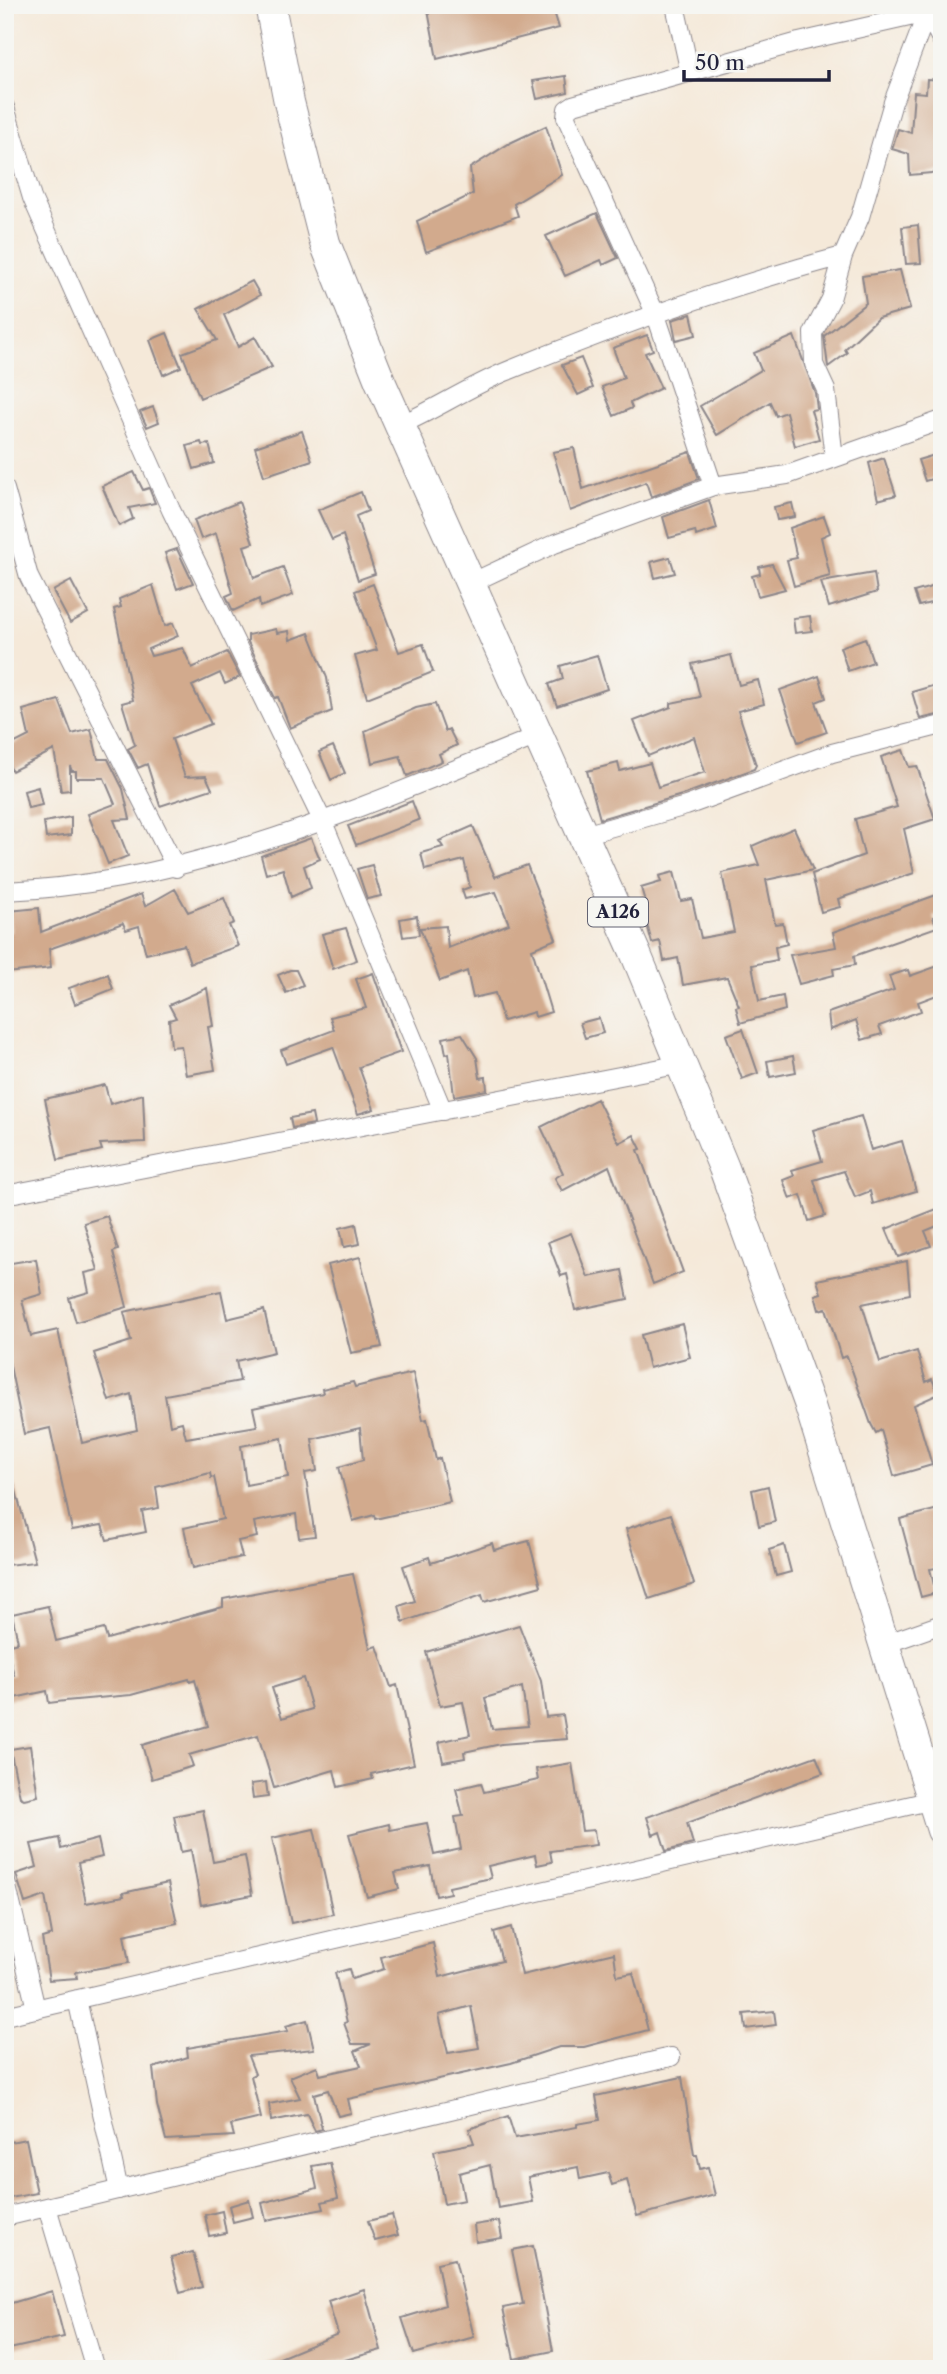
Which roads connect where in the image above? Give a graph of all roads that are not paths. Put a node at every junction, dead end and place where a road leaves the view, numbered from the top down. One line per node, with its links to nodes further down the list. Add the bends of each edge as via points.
1 (270, 5): 10 (highway, A126, via 325,243)
2 (675, 5): 5 (street)
3 (934, 11): 4 (street); 5 (street, via 799,42); 7 (street, via 893,102 860,218)
4 (942, 41)
5 (690, 74): 8 (street, via 567,109 566,117)
6 (5, 107): 17 (street, via 32,198 165,498)
7 (843, 256): 8 (street); 11 (street, via 831,299 813,332 814,364 826,390)
8 (656, 315): 10 (street, via 501,373); 12 (street)
9 (942, 420): 11 (street)
10 (400, 425): 14 (highway, A126)
11 (834, 458): 12 (street, via 787,475)
12 (713, 486): 14 (street, via 554,544)
13 (5, 489): 19 (street, via 29,578)
14 (471, 583): 16 (highway, A126)
15 (942, 725): 18 (street, via 832,753 686,806)
16 (540, 735): 17 (street); 18 (highway, A126)
17 (323, 822): 19 (street); 22 (street)
18 (584, 835): 21 (highway, A126)
19 (176, 868): 20 (street, via 65,889)
20 (5, 891)
21 (682, 1064): 22 (street); 25 (highway, A126, via 781,1322)
22 (443, 1111): 23 (street)
23 (5, 1195)
24 (942, 1624): 25 (street)
25 (885, 1644): 26 (highway, A126)
26 (933, 1800): 27 (highway, A126); 29 (street)
27 (942, 1830)
28 (5, 1878): 30 (street)
29 (77, 1999): 30 (street); 33 (street)
30 (36, 2009): 31 (street)
31 (5, 2016)
32 (671, 2057): 33 (street)
33 (118, 2190): 34 (street)
34 (47, 2207): 35 (street); 36 (street)
35 (5, 2217)
36 (95, 2369)

